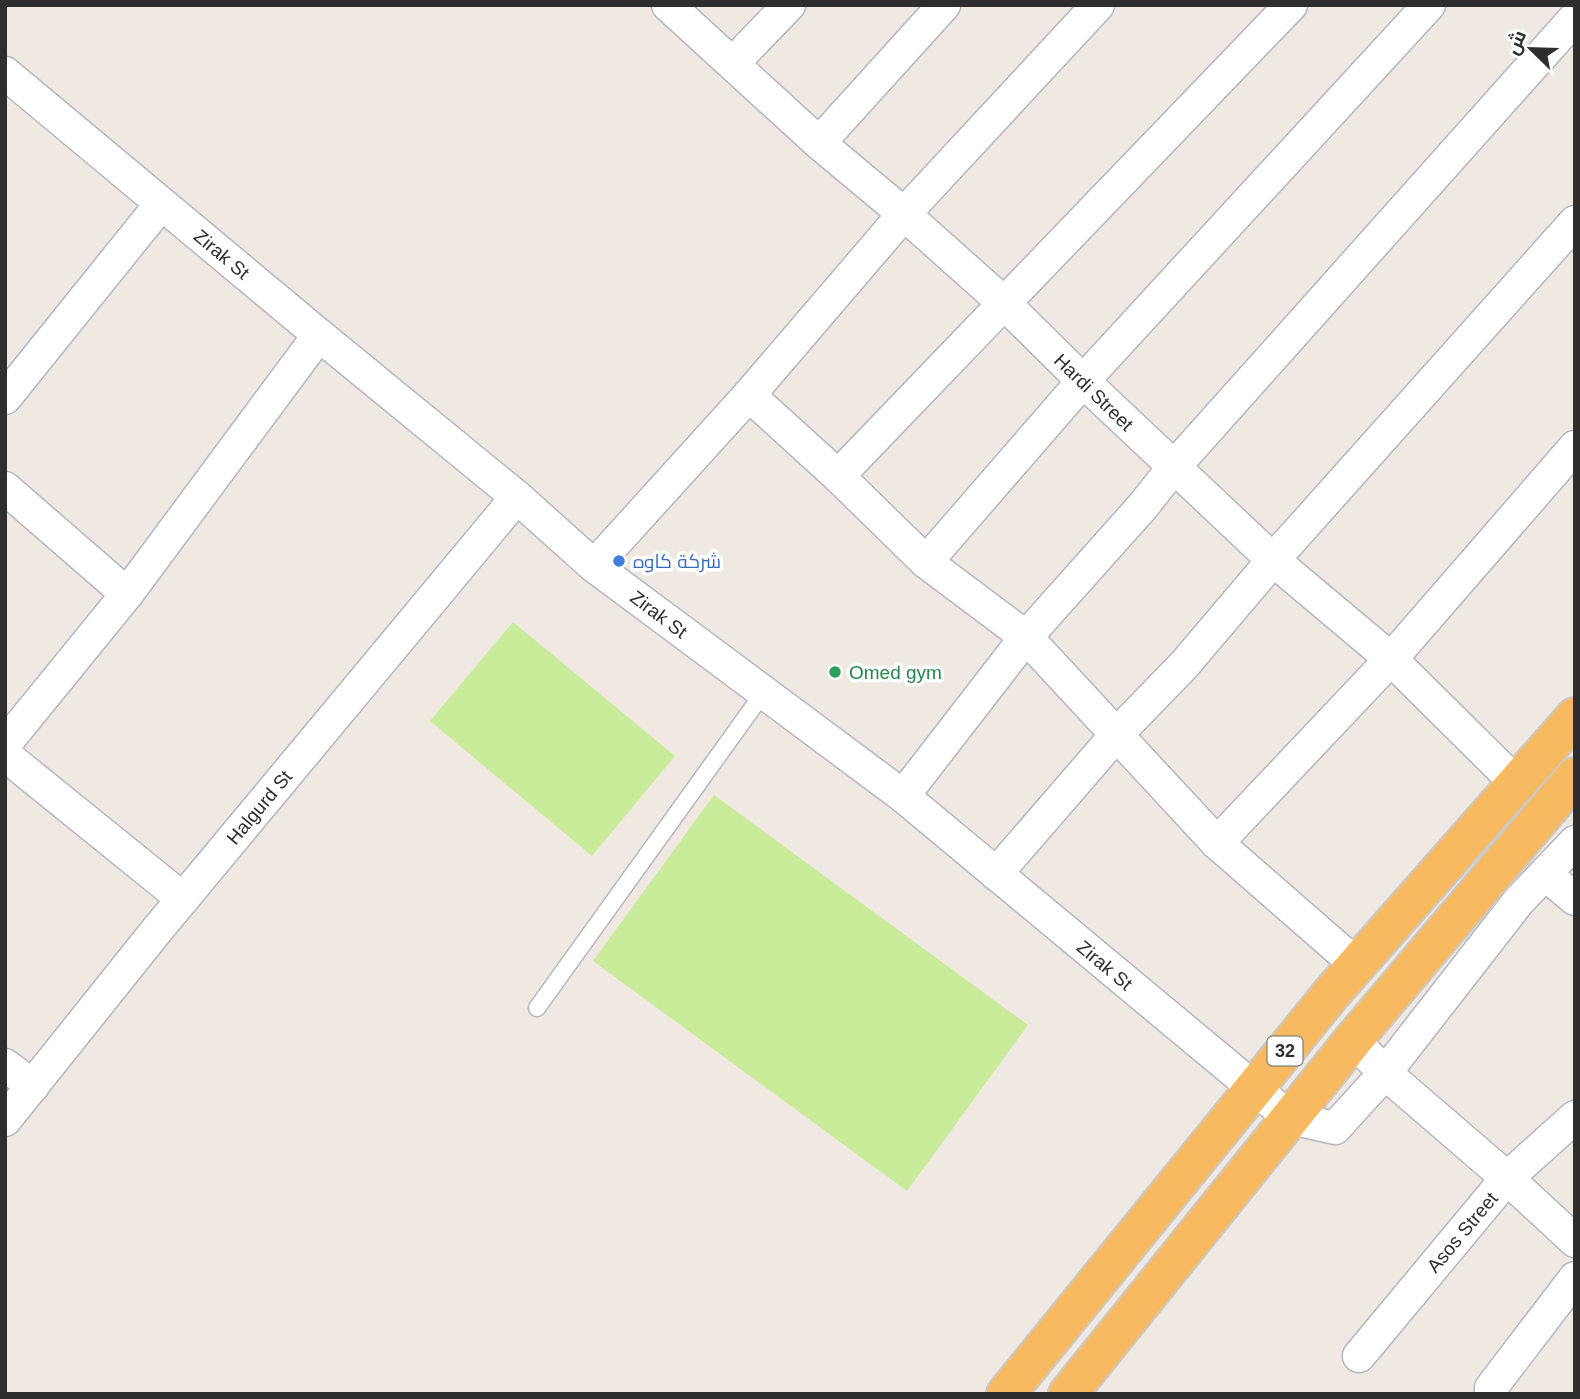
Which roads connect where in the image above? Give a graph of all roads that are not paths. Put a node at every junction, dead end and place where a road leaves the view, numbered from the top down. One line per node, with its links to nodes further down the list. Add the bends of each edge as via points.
1 (668, 5): 8 (street, Hardi Street)
2 (789, 5): 8 (street)
3 (944, 5): 10 (street)
4 (1098, 5): 12 (street)
5 (1291, 5): 14 (street)
6 (1429, 5): 16 (street)
7 (1575, 18): 20 (street)
8 (733, 64): 10 (street, Hardi Street)
9 (5, 73): 11 (street, Zirak St)
10 (819, 143): 12 (street, Hardi Street)
11 (161, 204): 15 (street, Zirak St); 18 (street)
12 (904, 214): 14 (street, Hardi Street); 17 (street)
13 (1575, 222): 24 (street)
14 (1005, 304): 16 (street, Hardi Street); 21 (street)
15 (318, 335): 23 (street, Zirak St); 27 (street)
16 (1083, 382): 20 (street, Hardi Street); 25 (street)
17 (749, 395): 21 (street); 26 (street)
18 (5, 398)
19 (1575, 447): 29 (street)
20 (1173, 468): 24 (street, Hardi Street); 28 (street)
21 (838, 476): 25 (street)
22 (5, 488): 27 (street)
23 (517, 496): 26 (street, Zirak St); 42 (street, Halgurd St)
24 (1273, 560): 29 (street, Hardi Street); 32 (street)
25 (926, 562): 28 (street)
26 (594, 566): 30 (street, Zirak St)
27 (127, 594): 33 (street)
28 (1026, 637): 32 (street); 37 (street)
29 (1391, 659): 36 (street, Hardi Street); 39 (street)
30 (764, 692): 37 (street, Zirak St); 45 (lane)
31 (1575, 716): 36 (highway, 32)
32 (1118, 734): 39 (street); 40 (street)
33 (5, 744)
34 (5, 755): 42 (street)
35 (1575, 777): 46 (highway, 32)
36 (1516, 783): 44 (highway, 32)
37 (903, 796): 40 (street, Zirak St)
38 (1575, 842): 41 (street)
39 (1217, 843): 44 (street)
40 (996, 874): 50 (street, Zirak St)
41 (1545, 874): 43 (street); 48 (street)
42 (183, 899): 49 (street, Halgurd St)
43 (1575, 899)
44 (1357, 966): 50 (highway, 32)
45 (537, 1008)
46 (1353, 1040): 48 (street); 52 (highway, 32)
47 (5, 1065): 49 (street)
48 (1385, 1073): 52 (street, via 1335,1128); 54 (street)
49 (33, 1086): 53 (street, Halgurd St)
50 (1254, 1088): 52 (street, Zirak St); 58 (highway, 32)
51 (1575, 1117): 54 (street, Asos Street)
52 (1290, 1118): 59 (highway, 32)
53 (5, 1120)
54 (1507, 1178): 55 (street); 57 (street, Asos Street)
55 (1575, 1241)
56 (1575, 1278): 60 (street)
57 (1359, 1356)
58 (1006, 1394)
59 (1068, 1394)
60 (1490, 1394)

